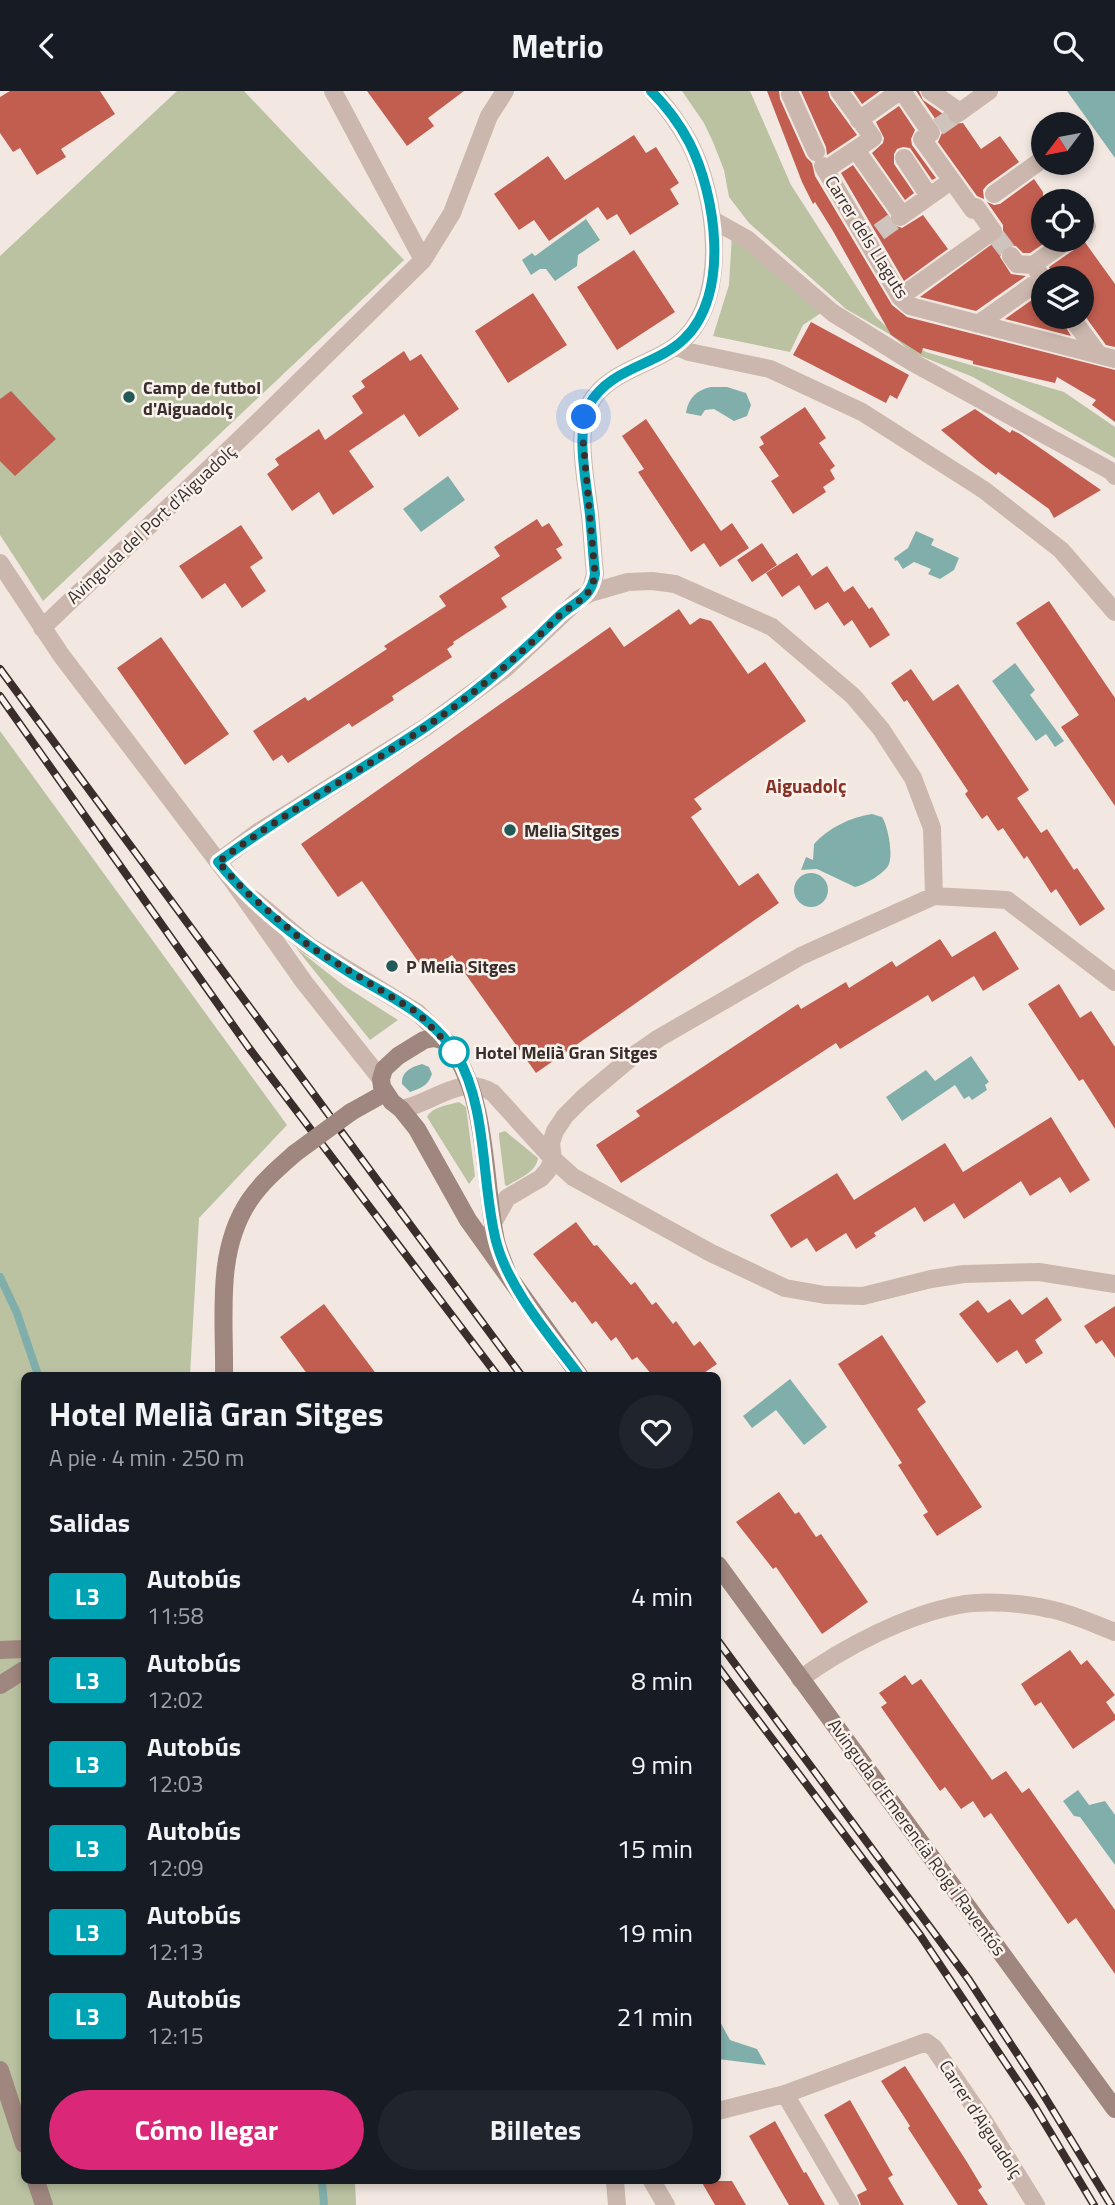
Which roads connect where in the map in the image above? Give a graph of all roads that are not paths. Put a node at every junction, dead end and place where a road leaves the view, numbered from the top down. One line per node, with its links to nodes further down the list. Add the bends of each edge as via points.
1 (333, 91): 20 (street)
2 (505, 91): 20 (street, Avinguda del Port d'Aiguadolç, via 489,116 449,220)
3 (652, 91): 17 (street, via 690,144)
4 (839, 91): 9 (street)
5 (930, 91): 6 (street, via 958,113)
6 (989, 91)
7 (902, 92): 9 (street); 14 (street, via 934,130 922,139)
8 (790, 94): 12 (street, Carrer dels Llaguts)
9 (859, 120): 10 (street, via 873,138)
10 (856, 150): 12 (street); 15 (street, via 901,216)
11 (904, 158): 15 (street)
12 (821, 163): 24 (street, Carrer dels Llaguts, via 873,236)
13 (1031, 168): 16 (street)
14 (949, 179): 15 (street); 16 (street, via 972,210)
15 (929, 196)
16 (983, 202): 24 (street, via 994,233)
17 (713, 220): 27 (street, via 714,267 706,301 694,328); 29 (street, via 747,239 833,313)
18 (1058, 252): 21 (street)
19 (1011, 256): 22 (street)
20 (423, 260): 33 (street, Avinguda del Port d'Aiguadolç)
21 (1047, 266)
22 (1031, 270)
23 (1031, 281): 25 (street)
24 (900, 297): 25 (street, Carrer dels Llaguts, via 910,306)
25 (978, 324): 28 (street, Carrer dels Llaguts)
26 (1082, 329): 28 (street)
27 (676, 346): 31 (street, via 621,374 589,404 583,440 595,574); 32 (street, via 770,369 862,412 984,490 1061,550)
28 (1107, 357)
29 (1115, 476)
30 (0, 563): 33 (street)
31 (590, 593): 34 (street, via 506,668 426,727); 36 (street, via 628,582 675,584 772,627 853,696 913,778 932,828)
32 (1115, 613)
33 (42, 628): 34 (street)
34 (218, 862): 35 (street)
35 (232, 880): 38 (street, via 309,946 418,1013); 40 (street)
36 (934, 896): 37 (street, via 1007,899); 42 (street, via 801,956 659,1038 565,1116 551,1143)
37 (1115, 982)
38 (446, 1041): 39 (street); 40 (street, via 434,1038 398,1056 384,1069)
39 (468, 1084): 41 (street); 42 (street, via 493,1093); 43 (street)
40 (383, 1086): 41 (street); 46 (street, bridge, via 293,1154 247,1203 232,1235 227,1261)
41 (401, 1109): 44 (street, via 468,1220)
42 (553, 1159): 43 (street, via 541,1178 507,1198); 45 (street, via 573,1177 610,1198 785,1288 863,1296 964,1274 1039,1272)
43 (493, 1223): 44 (street)
44 (507, 1272): 47 (street)
45 (1115, 1284)
46 (224, 1372)
47 (577, 1372)
48 (721, 1569): 53 (street, Avinguda d'Emerencià Roig i Raventós)
49 (1115, 1632): 53 (street, via 1050,1609 962,1604 847,1648)
50 (21, 1649): 51 (street)
51 (0, 1650)
52 (21, 1672): 54 (street)
53 (800, 1679): 57 (street, Avinguda d'Emerencià Roig i Raventós)
54 (0, 1685)
55 (0, 2070): 59 (street)
56 (785, 2094): 58 (street); 66 (street); 67 (street, Carrer d'Aiguadolç, via 926,2042 984,2121)
57 (1115, 2109)
58 (721, 2110)
59 (21, 2135)
60 (37, 2184): 63 (street)
61 (615, 2184): 64 (street)
62 (654, 2184): 65 (street)
63 (44, 2205)
64 (617, 2205)
65 (666, 2205)
66 (850, 2205)
67 (1036, 2205)

